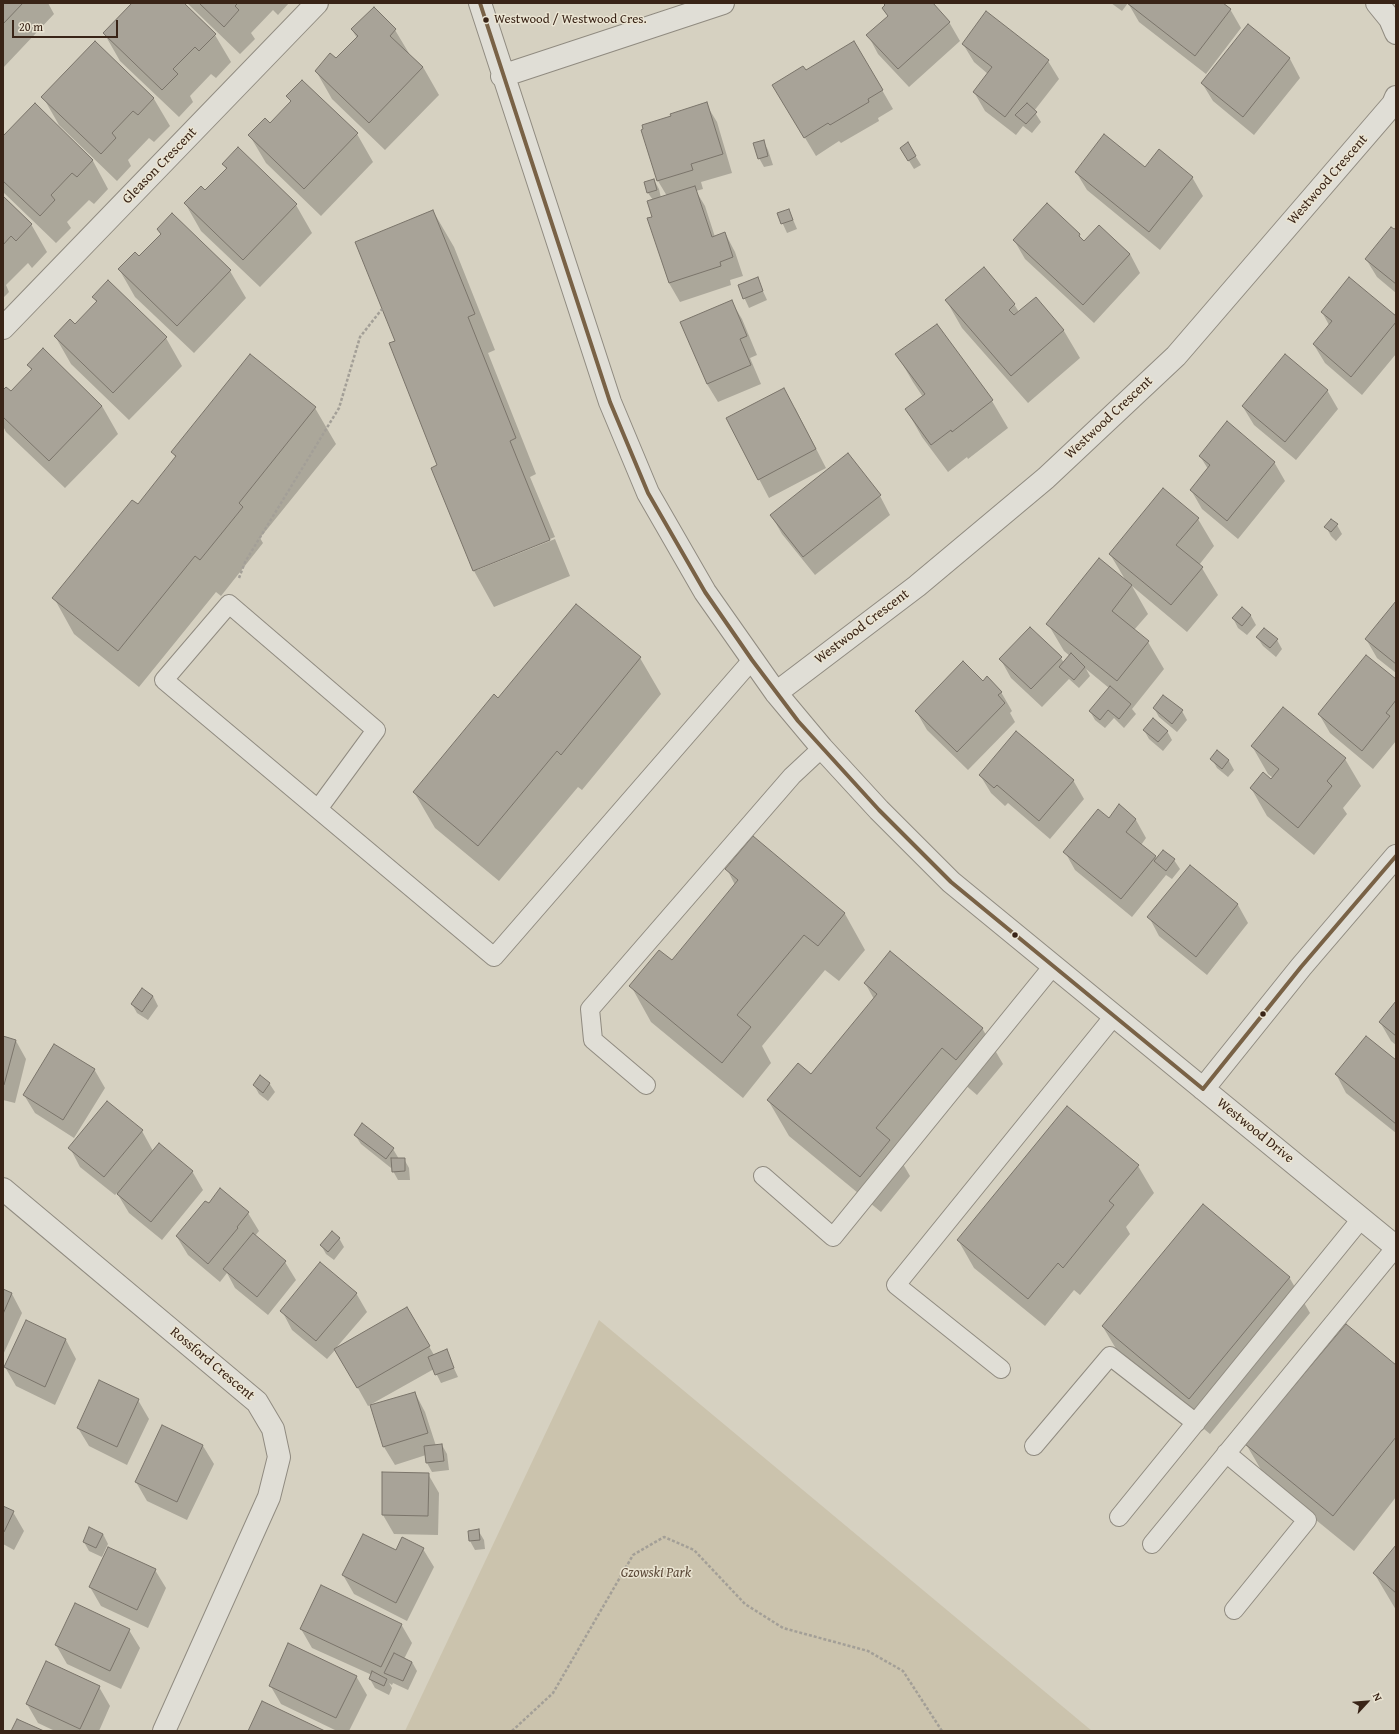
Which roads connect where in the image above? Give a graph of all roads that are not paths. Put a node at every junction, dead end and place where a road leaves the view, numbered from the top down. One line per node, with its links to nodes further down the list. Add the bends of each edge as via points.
1 (317, 3): 8 (street, Gleason Crescent)
2 (480, 3): 6 (street, Westwood Drive)
3 (723, 3): 6 (street)
4 (1377, 3): 5 (street, via 1390,19)
5 (1396, 33)
6 (502, 76): 9 (street, Westwood Drive, via 610,402 648,493 705,592)
7 (1396, 97): 10 (street, Westwood Crescent, via 1393,104 1176,356 1046,478 917,586)
8 (3, 328)
9 (752, 660): 10 (street, Westwood Drive); 12 (lane, via 494,957)
10 (776, 693): 11 (street, Westwood Drive)
11 (822, 748): 14 (street, Westwood Drive, via 951,882); 16 (lane, via 792,776 590,1009 593,1040)
12 (318, 809): 12 (lane, via 164,680 229,604 376,730)
13 (1396, 856): 17 (street, via 1301,967)
14 (1053, 966): 15 (street, Westwood Drive); 18 (lane, via 832,1238)
15 (1114, 1016): 17 (street, Westwood Drive); 22 (lane, via 896,1285)
16 (646, 1085)
17 (1203, 1089): 20 (street, Westwood Drive)
18 (763, 1176)
19 (3, 1189): 29 (street, Rossford Crescent, via 257,1402 273,1429 279,1457 269,1497)
20 (1361, 1219): 21 (street, Westwood Drive); 23 (lane)
21 (1396, 1247): 25 (lane)
22 (1001, 1369)
23 (1196, 1423): 24 (lane, via 1110,1356); 26 (lane)
24 (1034, 1446)
25 (1226, 1454): 27 (lane); 28 (lane, via 1307,1520)
26 (1119, 1517)
27 (1152, 1544)
28 (1234, 1610)
29 (164, 1731)

